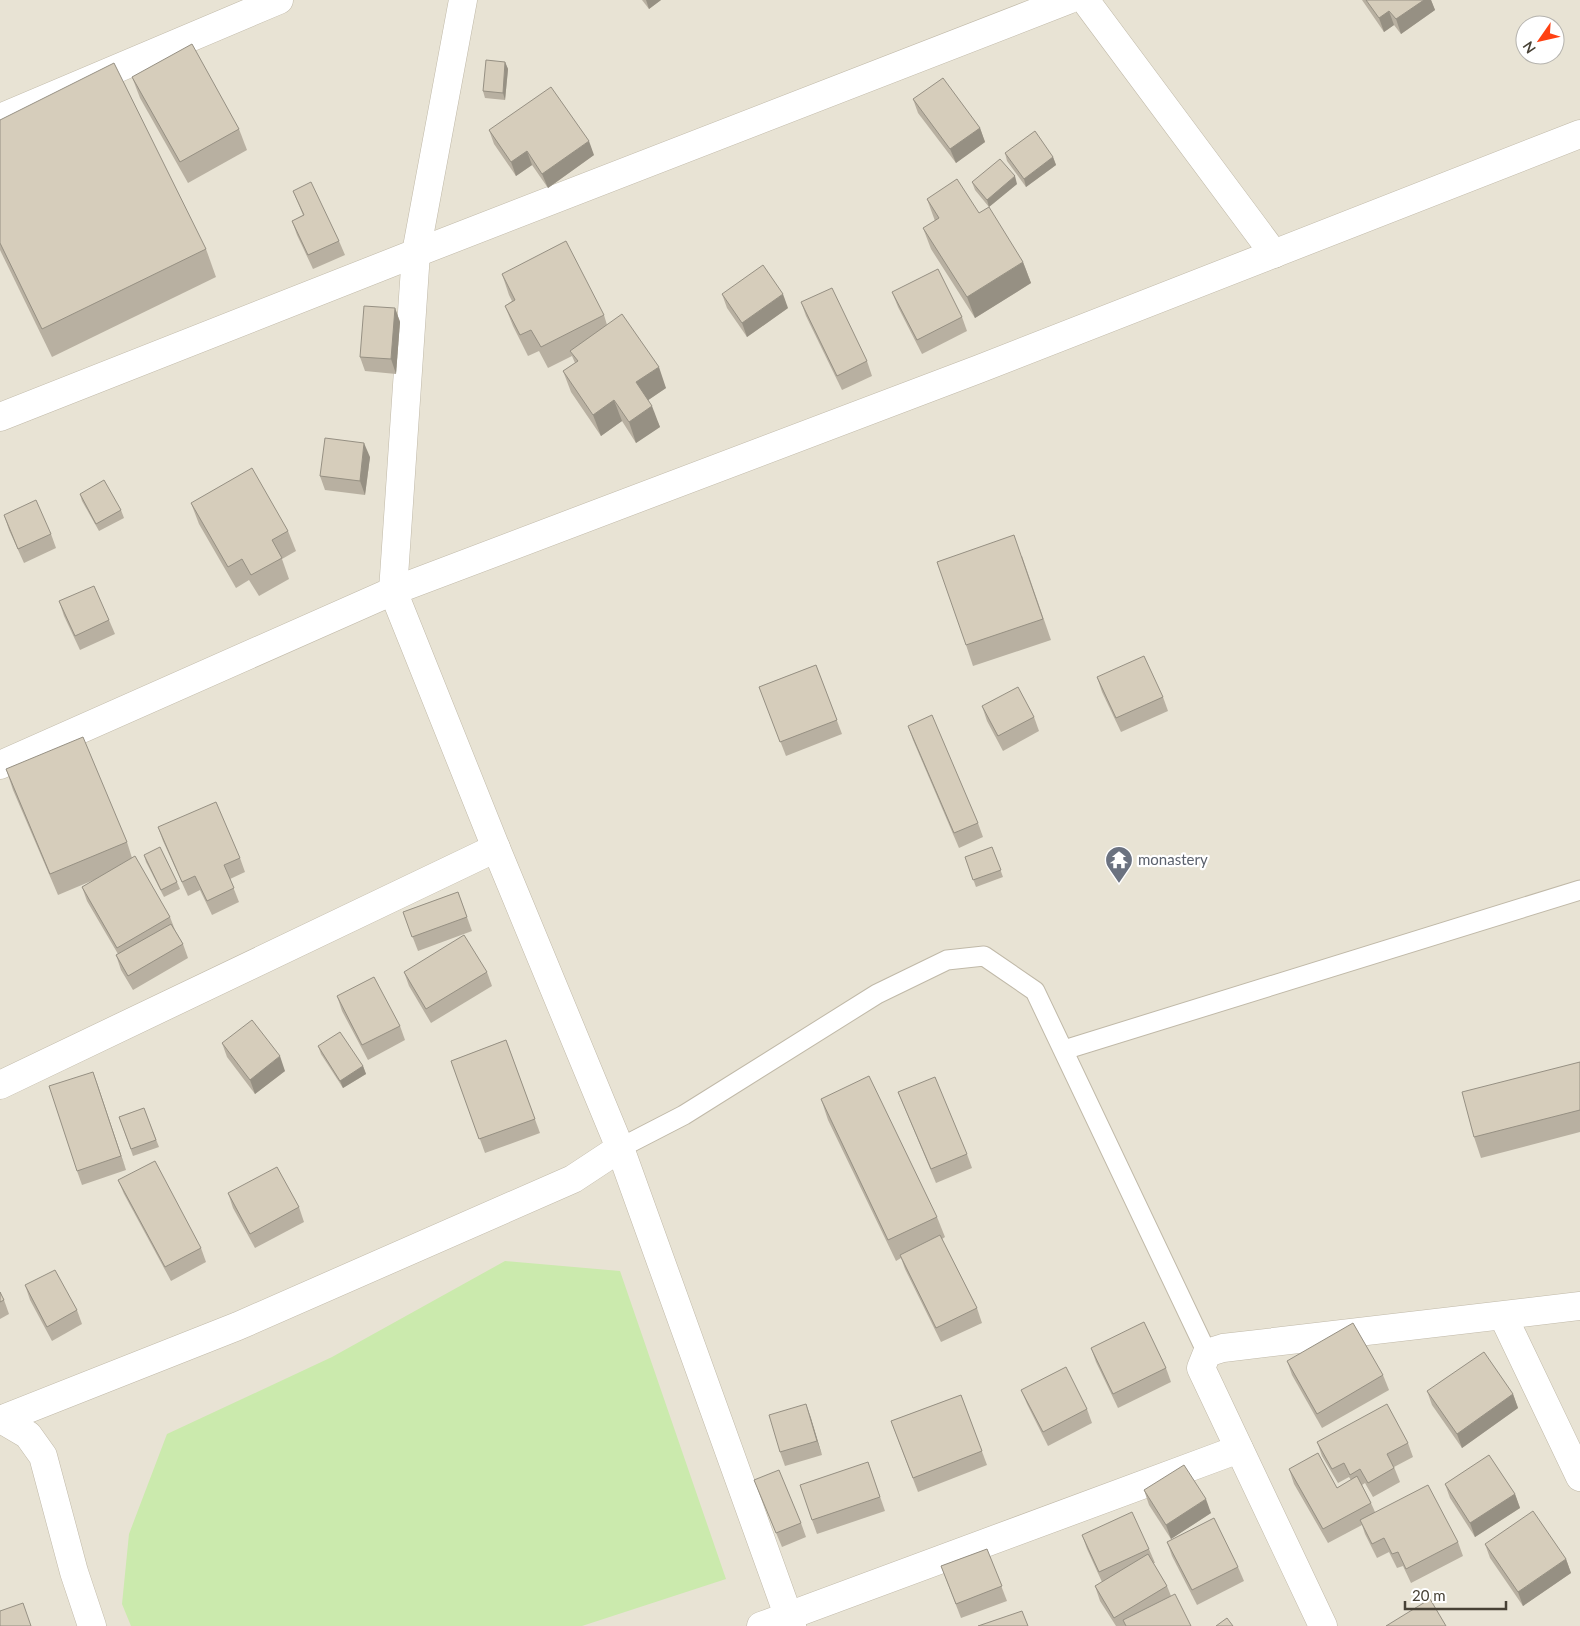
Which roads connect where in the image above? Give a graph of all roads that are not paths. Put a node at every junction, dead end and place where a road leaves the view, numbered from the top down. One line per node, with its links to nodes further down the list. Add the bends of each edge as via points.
1 (279, 0): 5 (street)
2 (463, 0): 7 (street)
3 (1068, 0): 7 (street)
4 (1085, 0): 8 (street)
5 (0, 118)
6 (1580, 134): 8 (street)
7 (416, 253): 9 (street); 10 (street)
8 (1274, 254): 10 (street)
9 (0, 417)
10 (393, 591): 11 (street); 12 (street)
11 (0, 765)
12 (496, 848): 15 (street); 16 (street)
13 (1580, 890): 14 (lane)
14 (1064, 1050): 16 (lane, via 1036,991 984,956 947,960 877,994 684,1115); 19 (lane)
15 (0, 1086)
16 (620, 1148): 20 (street, via 573,1179 238,1326); 23 (street)
17 (1580, 1306): 18 (street)
18 (1503, 1316): 19 (street, via 1223,1348); 22 (street)
19 (1207, 1353): 21 (street, via 1201,1368)
20 (1, 1419): 24 (street, via 28,1435 43,1456)
21 (1239, 1449): 23 (street); 26 (street)
22 (1580, 1477)
23 (790, 1621): 25 (street)
24 (92, 1626)
25 (761, 1626)
26 (1323, 1626)

